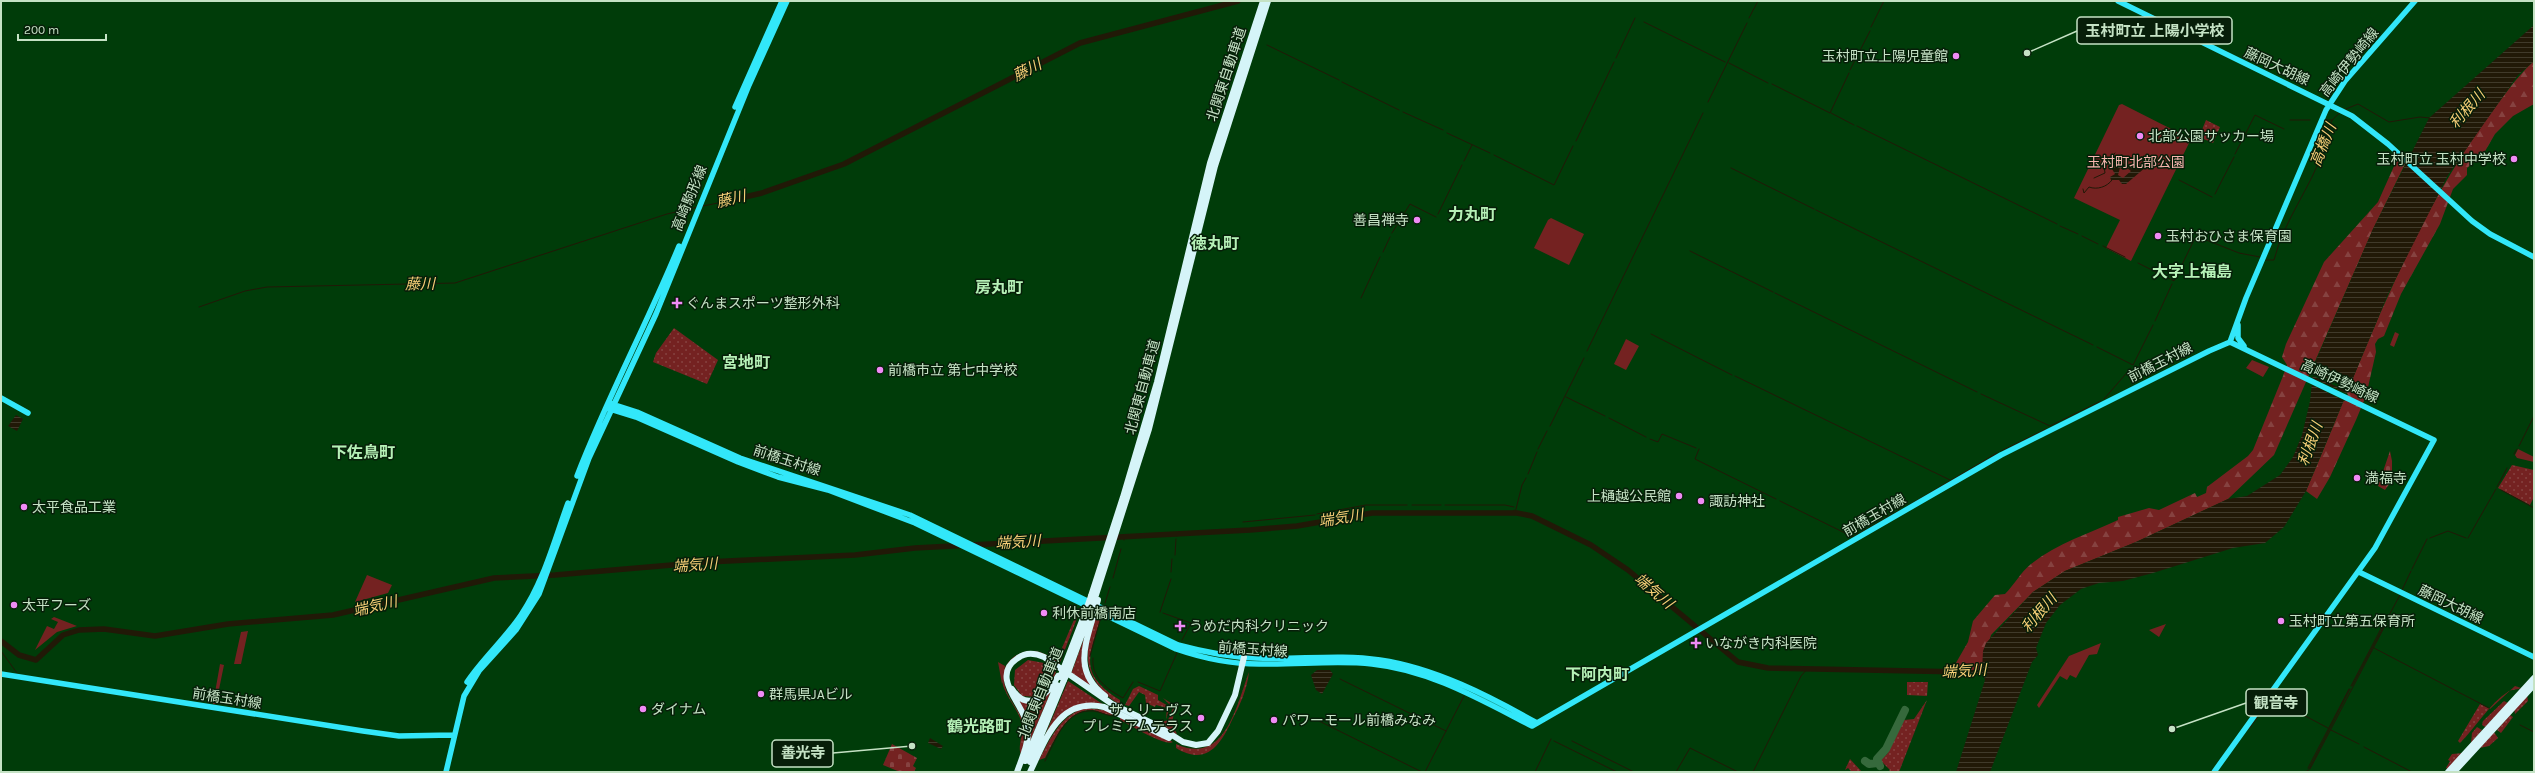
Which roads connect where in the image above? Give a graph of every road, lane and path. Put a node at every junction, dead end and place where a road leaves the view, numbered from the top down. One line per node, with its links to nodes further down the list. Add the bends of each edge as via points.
1 (782, 1): 8 (main road, 高崎駒形線, via 762,44)
2 (787, 1): 8 (main road, 高崎駒形線)
3 (1262, 1): 16 (highway, 北関東自動車道, via 1210,163 1159,375)
4 (1268, 1): 16 (highway, 北関東自動車道, via 1215,166 1162,383)
5 (2118, 1): 7 (main road, 藤岡大胡線)
6 (2415, 1): 7 (main road, 高崎伊勢崎線, via 2345,81)
7 (2329, 104): 9 (main road, 藤岡大胡線, via 2346,113 2388,144 2490,234); 10 (main road, 高崎伊勢崎線, via 2317,126)
8 (699, 203): 15 (main road, 高崎駒形線)
9 (2534, 257)
10 (2240, 313): 11 (main road, 高崎伊勢崎線); 12 (main road, via 2237,335)
11 (2230, 342): 12 (main road, 高崎伊勢崎線); 23 (main road, 前橋玉村線, via 2209,350 2001,455 1535,725 1453,682 1394,663 1345,658)
12 (2246, 350): 19 (main road, 高崎伊勢崎線, via 2434,440 2387,529)
13 (1, 398): 14 (main road, via 28,413)
14 (1, 402)
15 (610, 406): 17 (main road, 前橋玉村線, via 740,458 872,500 910,515); 29 (main road, via 543,579 520,617 467,682 456,708)
16 (1116, 527): 18 (highway, 北関東自動車道); 18 (highway, 北関東自動車道)
17 (953, 538): 23 (main road, 前橋玉村線, via 988,552 1178,645); 23 (main road, 前橋玉村線, via 1172,647 1213,659)
18 (1113, 544): 20 (highway)
19 (2359, 572): 22 (main road, 藤岡大胡線); 34 (main road, 高崎伊勢崎線)
20 (1095, 598): 21 (highway, bridge); 21 (highway, 北関東自動車道, bridge)
21 (1089, 615): 25 (highway, 北関東自動車道, bridge); 28 (highway, via 1084,650 1086,671 1097,689)
22 (2534, 658)
23 (1244, 661): 28 (highway, via 1238,696 1221,732 1203,748 1189,747)
24 (1, 674): 29 (main road, 前橋玉村線, via 399,736)
25 (1060, 678): 28 (highway, via 1046,694 1030,700 1014,692 1009,679 1010,671 1018,661 1029,656 1037,657); 30 (highway, 北関東自動車道)
26 (2534, 678): 35 (highway)
27 (2534, 685): 36 (highway)
28 (1125, 713): 30 (highway, via 1087,705 1072,709 1055,724); 30 (highway, via 1044,657 1032,653 1022,655 1012,662 1006,677 1027,723)
29 (451, 735): 32 (main road); 33 (main road)
30 (1031, 754): 31 (highway); 31 (highway)
31 (1024, 770)
32 (442, 772)
33 (446, 772)
34 (2214, 772)
35 (2448, 772)
36 (2454, 772)

